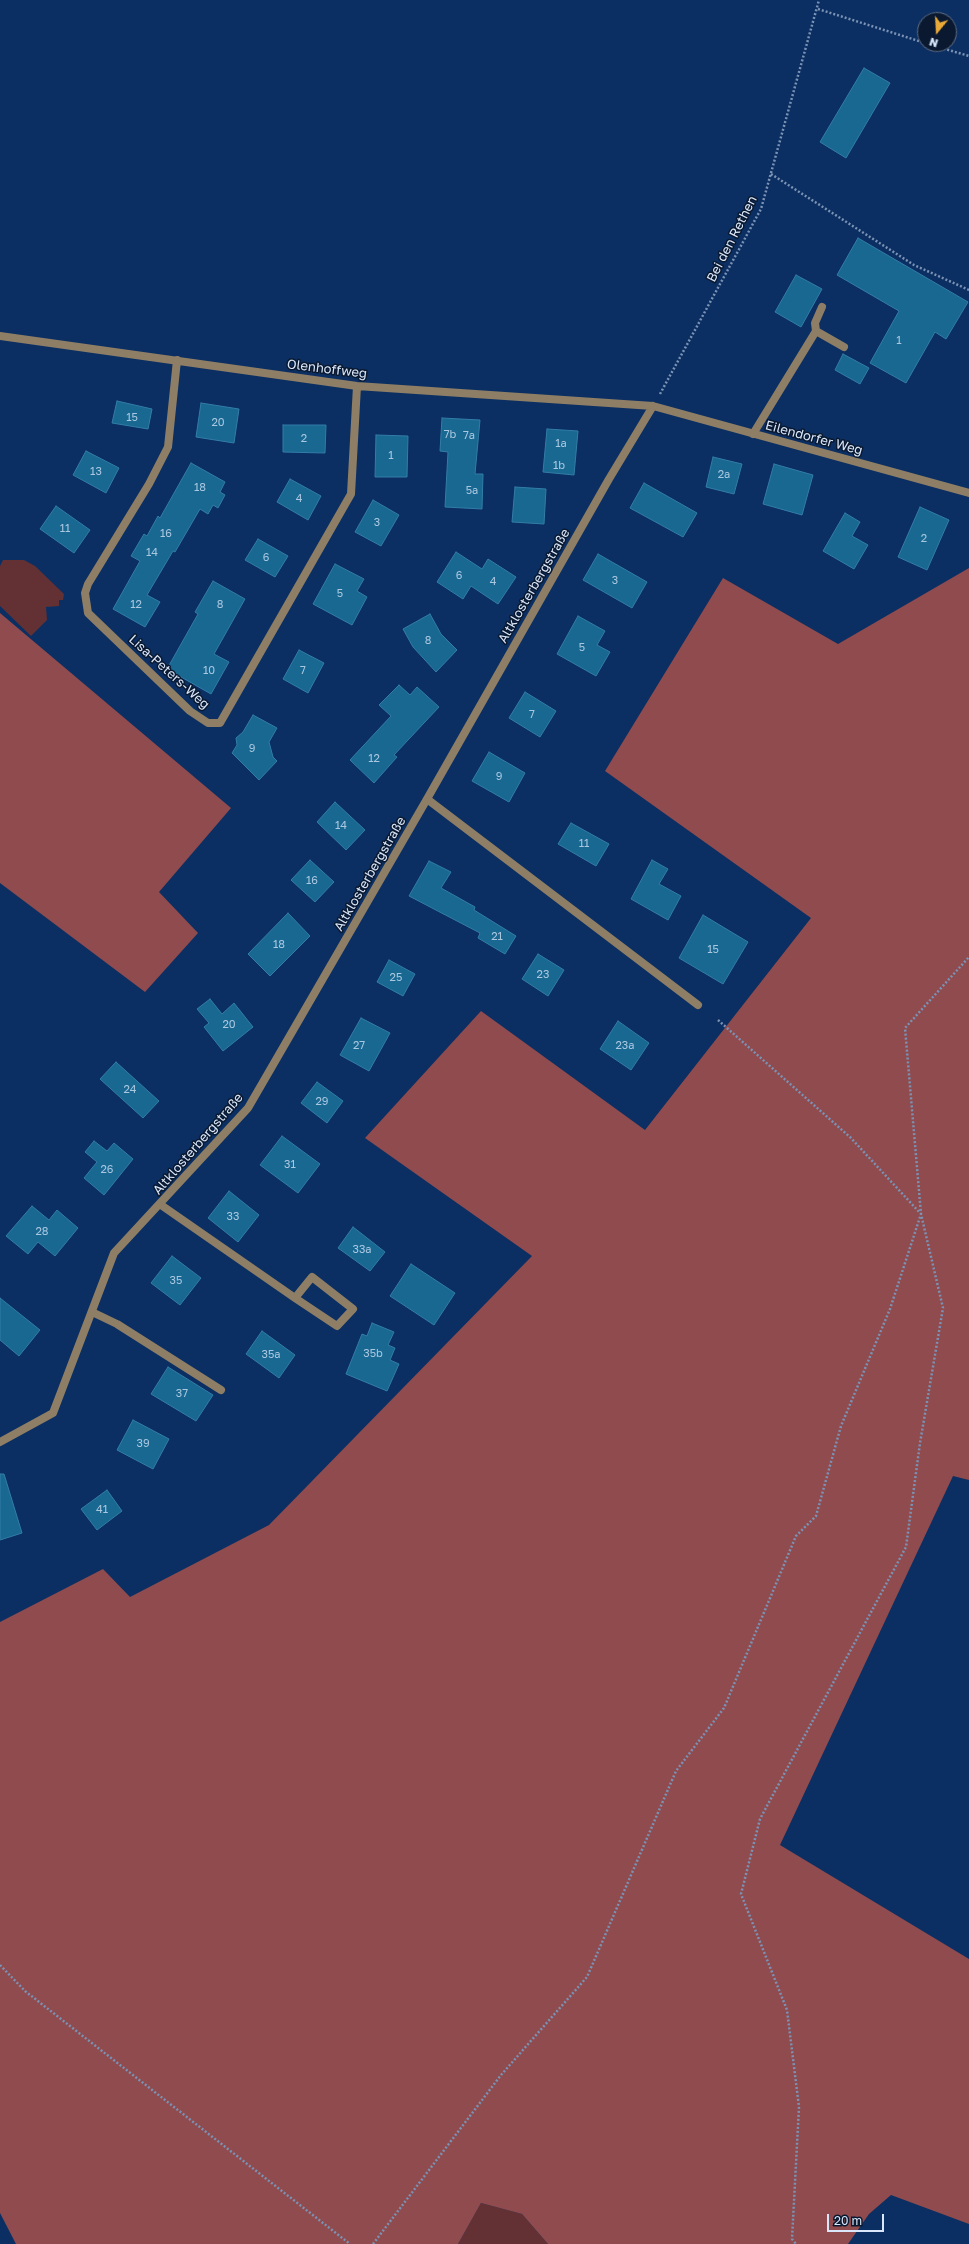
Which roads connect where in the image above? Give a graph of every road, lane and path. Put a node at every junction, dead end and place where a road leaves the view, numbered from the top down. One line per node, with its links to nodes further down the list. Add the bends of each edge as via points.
1 (819, 0): 2 (path, Bei den Rethen)
2 (818, 9): 3 (path); 6 (path, Bei den Rethen)
3 (917, 41)
4 (955, 52): 5 (path)
5 (969, 56)
6 (771, 174): 7 (path, via 914,265); 14 (path, Bei den Rethen, via 761,209)
7 (969, 290)
8 (822, 308): 9 (street, via 815,323)
9 (816, 331): 11 (street); 15 (street)
10 (0, 336): 12 (street, Olenhoffweg)
11 (844, 347)
12 (178, 360): 13 (street, Olenhoffweg); 13 (street, Lisa-Peters-Weg, via 168,447 85,593 88,613 190,711 208,723 220,722 224,716 351,494)
13 (357, 386): 14 (street, Olenhoffweg)
14 (653, 406): 15 (street, Eilendorfer Weg); 17 (street, Altklosterbergstraße)
15 (753, 434): 16 (street, Eilendorfer Weg)
16 (969, 493)
17 (427, 799): 19 (street); 21 (street, Altklosterbergstraße, via 248,1108)
18 (969, 957): 22 (path, via 905,1028)
19 (698, 1005)
20 (718, 1020): 22 (path, via 851,1138)
21 (161, 1205): 23 (street); 24 (street, Altklosterbergstraße, via 114,1253)
22 (920, 1214): 29 (path, via 890,1309 842,1426 816,1516 796,1536 724,1708 676,1771 587,1977 501,2075); 30 (path, via 943,1308 920,1443 906,1547 760,1819 741,1894 787,2010 799,2107 792,2240)
23 (295, 1298): 23 (street, via 337,1326 353,1309 312,1277)
24 (92, 1312): 25 (street, via 117,1324); 26 (street, Altklosterbergstraße, via 53,1413)
25 (221, 1390)
26 (0, 1442)
27 (0, 1965): 28 (path, via 25,1991)
28 (350, 2244)
29 (373, 2244)
30 (796, 2244)

